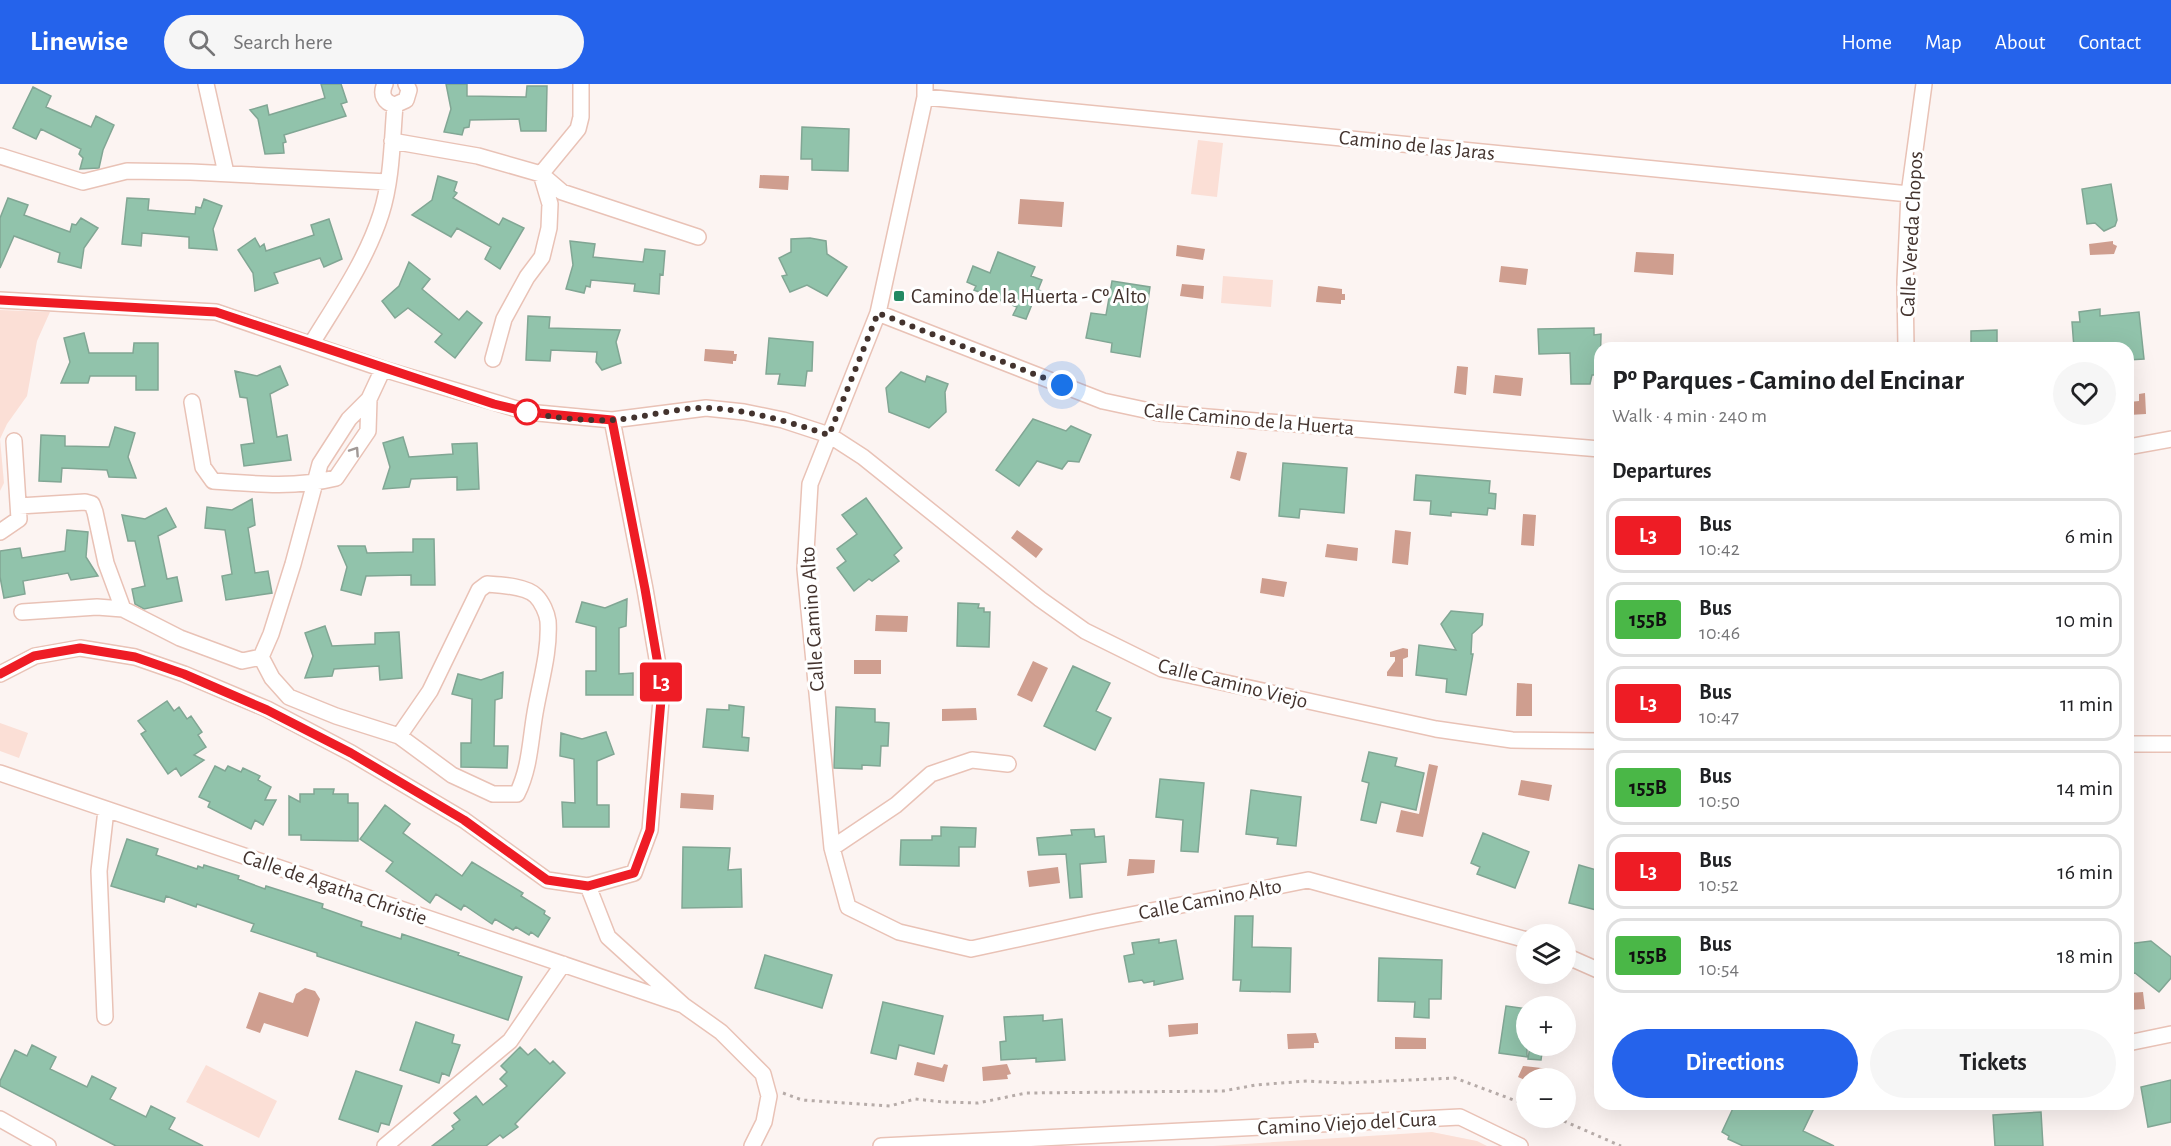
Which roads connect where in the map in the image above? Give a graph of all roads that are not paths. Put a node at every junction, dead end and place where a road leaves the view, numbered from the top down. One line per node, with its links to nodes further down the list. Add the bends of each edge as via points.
1 (206, 84): 10 (street)
2 (385, 84): 7 (street, via 384,99)
3 (408, 84): 7 (street, via 406,100)
4 (581, 84): 11 (street, via 578,129)
5 (1924, 84): 13 (street, Calle Vereda Chopos)
6 (925, 91): 13 (street, Camino de las Jaras); 16 (street, Calle Camino Alto)
7 (395, 105): 8 (street)
8 (392, 141): 11 (street, via 478,156); 12 (street)
9 (0, 156): 10 (street, via 82,182 127,171)
10 (226, 174): 12 (street)
11 (541, 174): 14 (street, via 562,192); 19 (street, via 550,204 542,257 504,319)
12 (388, 182): 18 (street, via 370,243)
13 (1909, 194): 17 (street, Calle Vereda Chopos)
14 (698, 237)
15 (0, 300): 18 (street, Calle Camino Viejo, via 216,312)
16 (878, 313): 24 (street, Calle Camino Alto); 28 (street, Calle Camino de la Huerta, via 1103,401 1159,413)
17 (1906, 342)
18 (312, 343): 20 (street, Calle Camino Viejo)
19 (493, 358)
20 (383, 369): 21 (street); 23 (street, Calle Camino Viejo, via 527,412)
21 (369, 399): 29 (street, via 349,419 320,464); 29 (street, one-way to 21, via 336,478 368,431)
22 (192, 402): 29 (street, via 203,467 213,481)
23 (612, 420): 24 (street, Calle Camino Viejo, via 706,408 744,411); 44 (street, via 662,688 650,830 634,873)
24 (829, 435): 37 (street, Calle Camino Viejo, via 863,457 1085,632 1162,669 1436,729 1512,740); 43 (street, Calle Camino Alto, via 810,484 805,569)
25 (2171, 439): 27 (street)
26 (14, 441): 30 (street)
27 (2134, 446)
28 (1594, 449)
29 (314, 484): 34 (street, via 272,634)
30 (19, 506): 31 (street, via 19,519); 32 (street, via 92,504 106,563)
31 (0, 532)
32 (123, 609): 33 (street); 34 (street, via 180,638 242,662)
33 (22, 612)
34 (261, 657): 36 (street, via 272,678 289,697)
35 (0, 674): 44 (street, via 34,656 80,648 135,657 184,674 351,753 464,820 547,880)
36 (399, 736): 36 (street, via 452,775 493,794 517,794 526,777 543,680 548,620 536,595 511,586 487,584 479,590 430,691)
37 (1594, 741)
38 (2134, 744): 39 (street)
39 (2171, 744)
40 (1008, 764): 43 (street, via 972,760 931,774 896,805)
41 (0, 773): 42 (street, Calle de Agatha Christie)
42 (106, 810): 47 (street, Calle de Agatha Christie); 50 (street, via 99,871)
43 (832, 848): 45 (street, Calle Camino Alto, via 848,907 899,932 971,949 1308,880)
44 (588, 886): 49 (street, Calle de Agatha Christie, via 608,937)
45 (1516, 937)
46 (1576, 960): 48 (street)
47 (563, 964): 49 (street, Calle de Agatha Christie); 57 (street, via 510,1041)
48 (1594, 968)
49 (683, 1005): 58 (street, Calle de Agatha Christie, via 721,1032 763,1074 769,1096 764,1122)
50 (105, 1017)
51 (2171, 1034): 52 (street)
52 (2134, 1042)
53 (0, 1119): 56 (street)
54 (1164, 1139): 55 (street, Camino Viejo del Cura); 60 (street, Camino Viejo del Cura, via 1460,1118)
55 (1093, 1141): 59 (street, Camino Viejo del Cura)
56 (48, 1146)
57 (385, 1146)
58 (752, 1146)
59 (881, 1146)
60 (1520, 1146)

